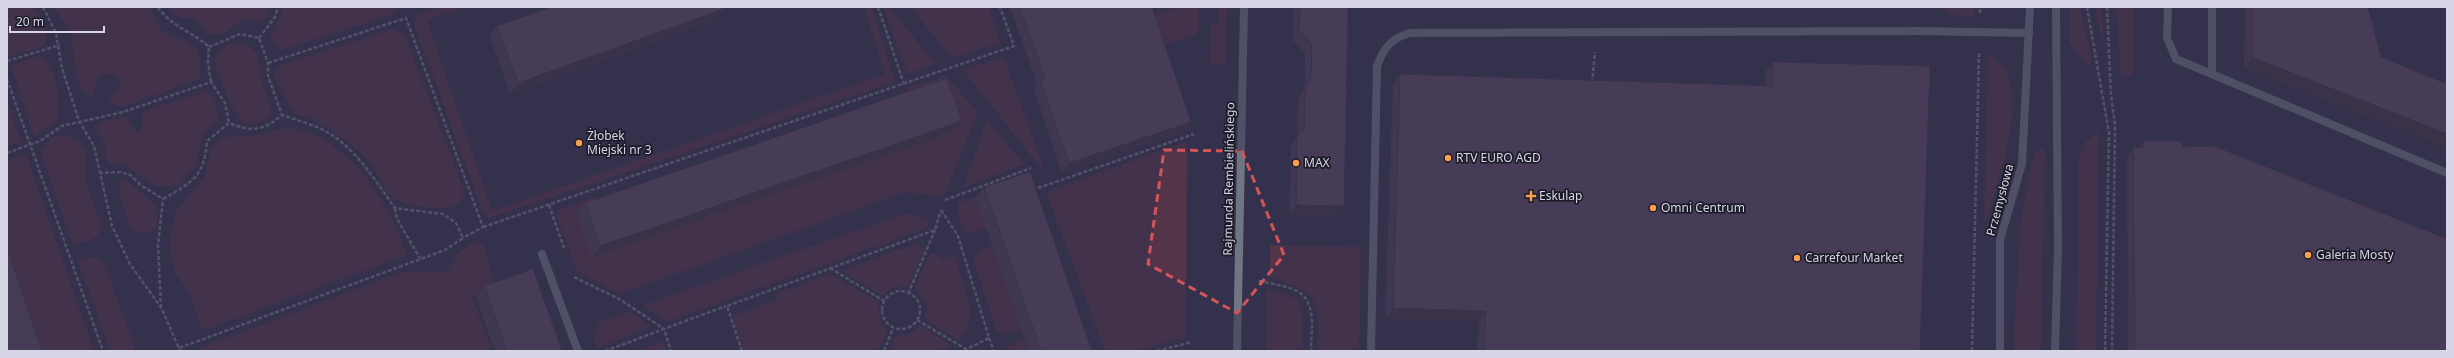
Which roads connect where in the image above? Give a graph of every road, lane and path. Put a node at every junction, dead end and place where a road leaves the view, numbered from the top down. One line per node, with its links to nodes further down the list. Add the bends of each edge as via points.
1 (43, 7): 16 (path)
2 (158, 7): 17 (path, via 173,23 198,37)
3 (278, 7): 15 (path, via 275,17)
4 (878, 7): 23 (path)
5 (1000, 7): 23 (path, via 1014,46)
6 (1244, 7): 67 (street, Rajmunda Rembielińskiego)
7 (2030, 7): 14 (street, Przemysłowa)
8 (2056, 7): 72 (street, via 2058,248)
9 (2087, 7): 73 (path, via 2109,133)
10 (2107, 7): 74 (path, via 2111,96 2115,124)
11 (2168, 7): 20 (street, via 2167,38 2176,59)
12 (2212, 7): 20 (street)
13 (1979, 31): 14 (street); 69 (street, via 1410,33 1400,36 1389,43 1377,66); 70 (path)
14 (2029, 33): 71 (street, Przemysłowa, via 2022,164 2000,240)
15 (259, 38): 17 (path, via 240,34); 19 (path)
16 (60, 45): 18 (path); 25 (path, via 62,68)
17 (209, 47): 22 (path)
18 (7, 60)
19 (268, 63): 24 (path, via 268,76); 38 (path, via 406,18)
20 (2212, 74): 32 (street)
21 (7, 79): 28 (path)
22 (211, 82): 25 (path, via 122,112); 26 (path, via 225,103)
23 (904, 84): 36 (path)
24 (282, 115): 26 (path, via 263,128 244,130); 37 (path, via 320,129 337,139 375,178)
25 (79, 120): 28 (path, via 62,126); 31 (path, via 94,146)
26 (228, 124): 34 (path, via 207,141 206,154 197,176 190,184)
27 (1194, 134): 33 (path)
28 (30, 145): 29 (path); 58 (path)
29 (7, 153)
30 (1031, 168): 35 (path)
31 (99, 173): 34 (path, via 121,172 130,175); 50 (path, via 112,226 130,264)
32 (2447, 173)
33 (1038, 188)
34 (163, 199): 50 (path, via 158,245)
35 (945, 200)
36 (549, 205): 38 (path); 42 (path)
37 (395, 208): 40 (path, via 443,214 456,223); 43 (path, via 397,219)
38 (483, 228): 40 (path)
39 (935, 230): 44 (path); 47 (path); 54 (path, via 941,210 958,236)
40 (462, 238): 43 (path, via 445,250)
41 (542, 254): 59 (street)
42 (567, 256)
43 (420, 258): 57 (path)
44 (830, 268): 48 (path); 49 (path)
45 (572, 270): 53 (path, via 575,278 621,300)
46 (1259, 281): 68 (path, via 1299,292 1307,302 1311,313)
47 (908, 294): 48 (path, via 893,293); 51 (path, via 918,304 920,310)
48 (884, 301): 52 (path, via 884,319)
49 (727, 306): 53 (path); 62 (path)
50 (162, 309): 57 (path)
51 (917, 320): 52 (path, via 905,329); 56 (path)
52 (893, 328): 63 (path)
53 (664, 329): 60 (path); 61 (path)
54 (989, 338): 56 (path); 65 (path)
55 (1192, 342): 66 (path)
56 (967, 349): 64 (path)
57 (180, 350)
58 (103, 351)
59 (578, 351)
60 (605, 351)
61 (671, 351)
62 (742, 351)
63 (884, 351)
64 (963, 351)
65 (994, 351)
66 (1157, 351)
67 (1237, 351)
68 (1311, 351)
69 (1371, 351)
70 (1972, 351)
71 (2000, 351)
72 (2055, 351)
73 (2105, 351)
74 (2112, 351)

